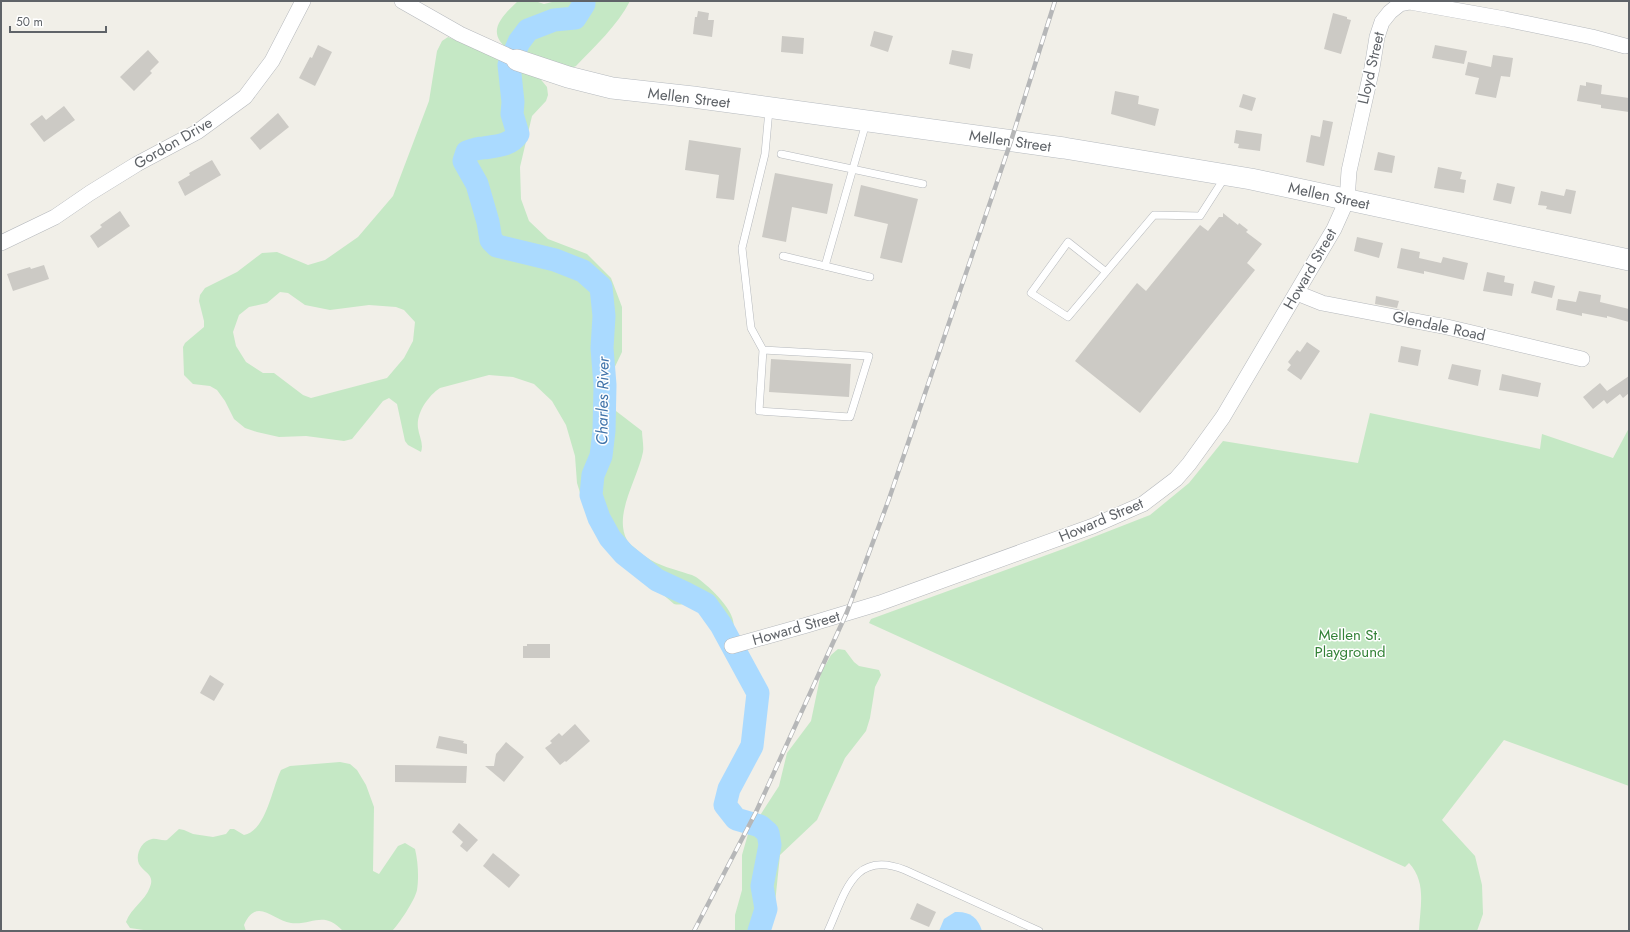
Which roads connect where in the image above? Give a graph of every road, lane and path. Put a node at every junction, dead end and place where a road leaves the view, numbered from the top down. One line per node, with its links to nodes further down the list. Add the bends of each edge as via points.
1 (303, 1): 12 (street, Gordon Drive, via 272,61 245,97 197,132 90,192 56,217)
2 (402, 1): 4 (street, Mellen Street, via 460,34)
3 (1625, 46): 11 (street, Lloyd Street, via 1505,19 1410,2 1400,4 1382,22 1377,37 1349,171)
4 (512, 58): 5 (street, Mellen Street, via 568,77 612,88)
5 (769, 108): 6 (street, Mellen Street); 19 (lane, via 765,154 742,248 751,328)
6 (867, 121): 8 (lane); 9 (street, Mellen Street, via 1064,148)
7 (782, 154): 8 (lane)
8 (853, 168): 10 (lane); 15 (lane)
9 (1227, 176): 11 (street, Mellen Street); 16 (lane, via 1200,216 1154,215)
10 (924, 184)
11 (1347, 200): 14 (street, Mellen Street); 18 (street, Howard Street, via 1334,229)
12 (1, 243)
13 (783, 256): 15 (lane)
14 (1629, 260)
15 (825, 266): 17 (lane)
16 (1106, 272): 16 (lane, via 1068,317 1031,293 1068,242)
17 (870, 277)
18 (1297, 294): 20 (street, Glendale Road, via 1322,303 1447,327); 21 (street, Howard Street, via 1223,417 1193,458 1176,479 1143,504 1093,526 922,589)
19 (763, 350): 19 (lane, via 869,356 850,417 759,411)
20 (1582, 359)
21 (732, 646)
22 (828, 931): 23 (lane, via 848,884 857,873 882,863 892,864)
23 (1039, 931)

